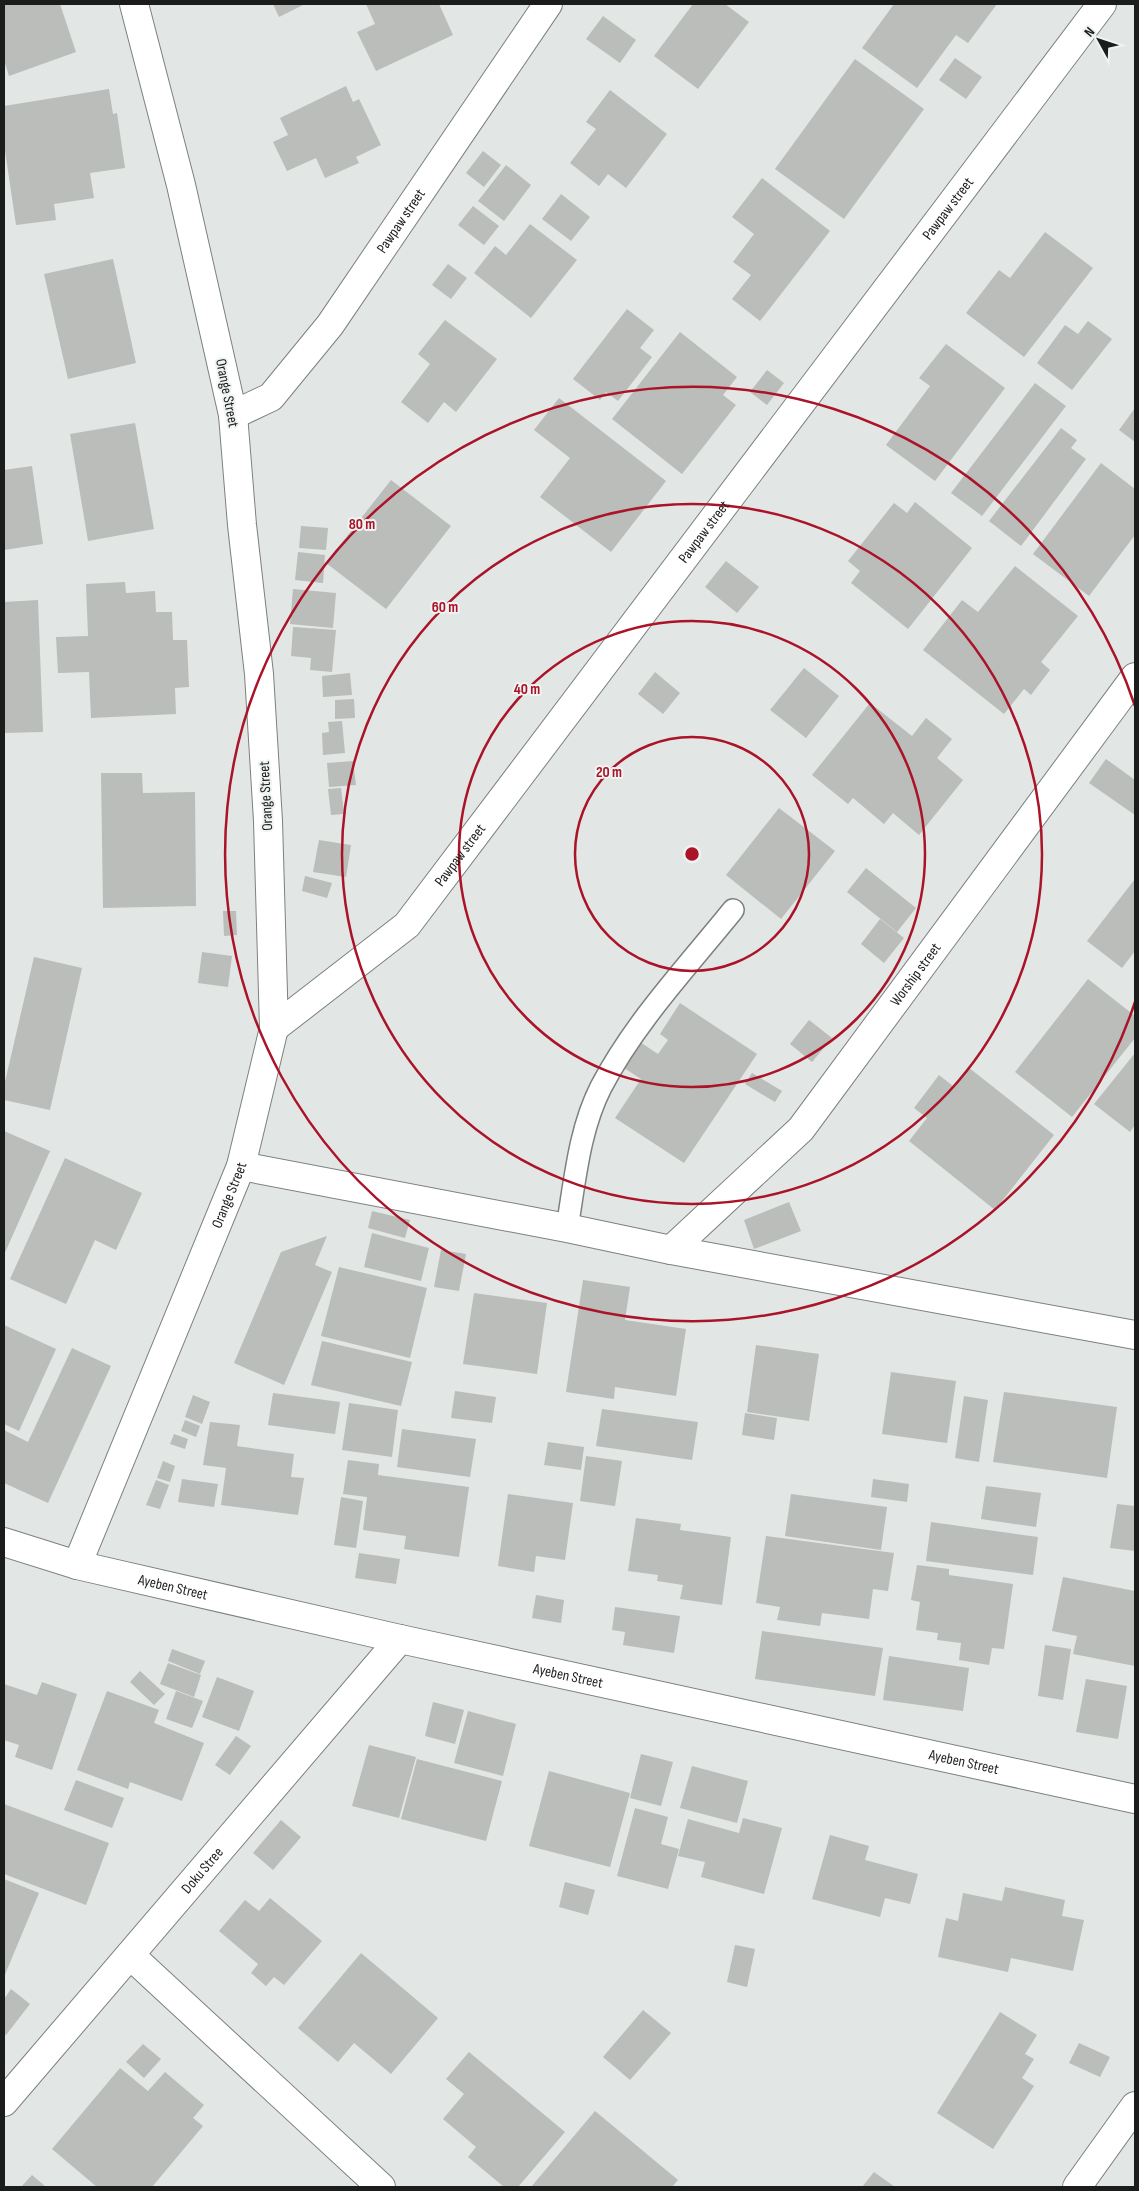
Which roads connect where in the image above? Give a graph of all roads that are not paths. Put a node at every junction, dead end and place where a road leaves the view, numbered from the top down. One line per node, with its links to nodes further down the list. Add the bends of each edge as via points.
1 (134, 4): 4 (street, Orange Street, via 181,185)
2 (548, 4): 4 (street, Pawpaw street, via 330,325 271,397)
3 (1102, 4): 7 (street, Pawpaw street, via 407,926)
4 (233, 415): 7 (street, Orange Street, via 259,674 268,821)
5 (1135, 677): 10 (street, Worship street, via 801,1129)
6 (733, 910): 9 (lane, via 638,1028 601,1088 582,1142)
7 (274, 1028): 8 (street, Orange Street)
8 (241, 1166): 9 (street); 13 (street, Orange Street)
9 (567, 1228): 10 (street)
10 (671, 1250): 11 (street)
11 (1135, 1334)
12 (4, 1542): 13 (street, Ayeben Street)
13 (77, 1565): 14 (street, Ayeben Street)
14 (400, 1640): 15 (street, Ayeben Street); 16 (street, Doku Stree)
15 (1135, 1799)
16 (130, 1955): 17 (street, Doku Stree); 19 (street)
17 (4, 2102)
18 (1135, 2106): 20 (street)
19 (381, 2187)
20 (1077, 2187)

